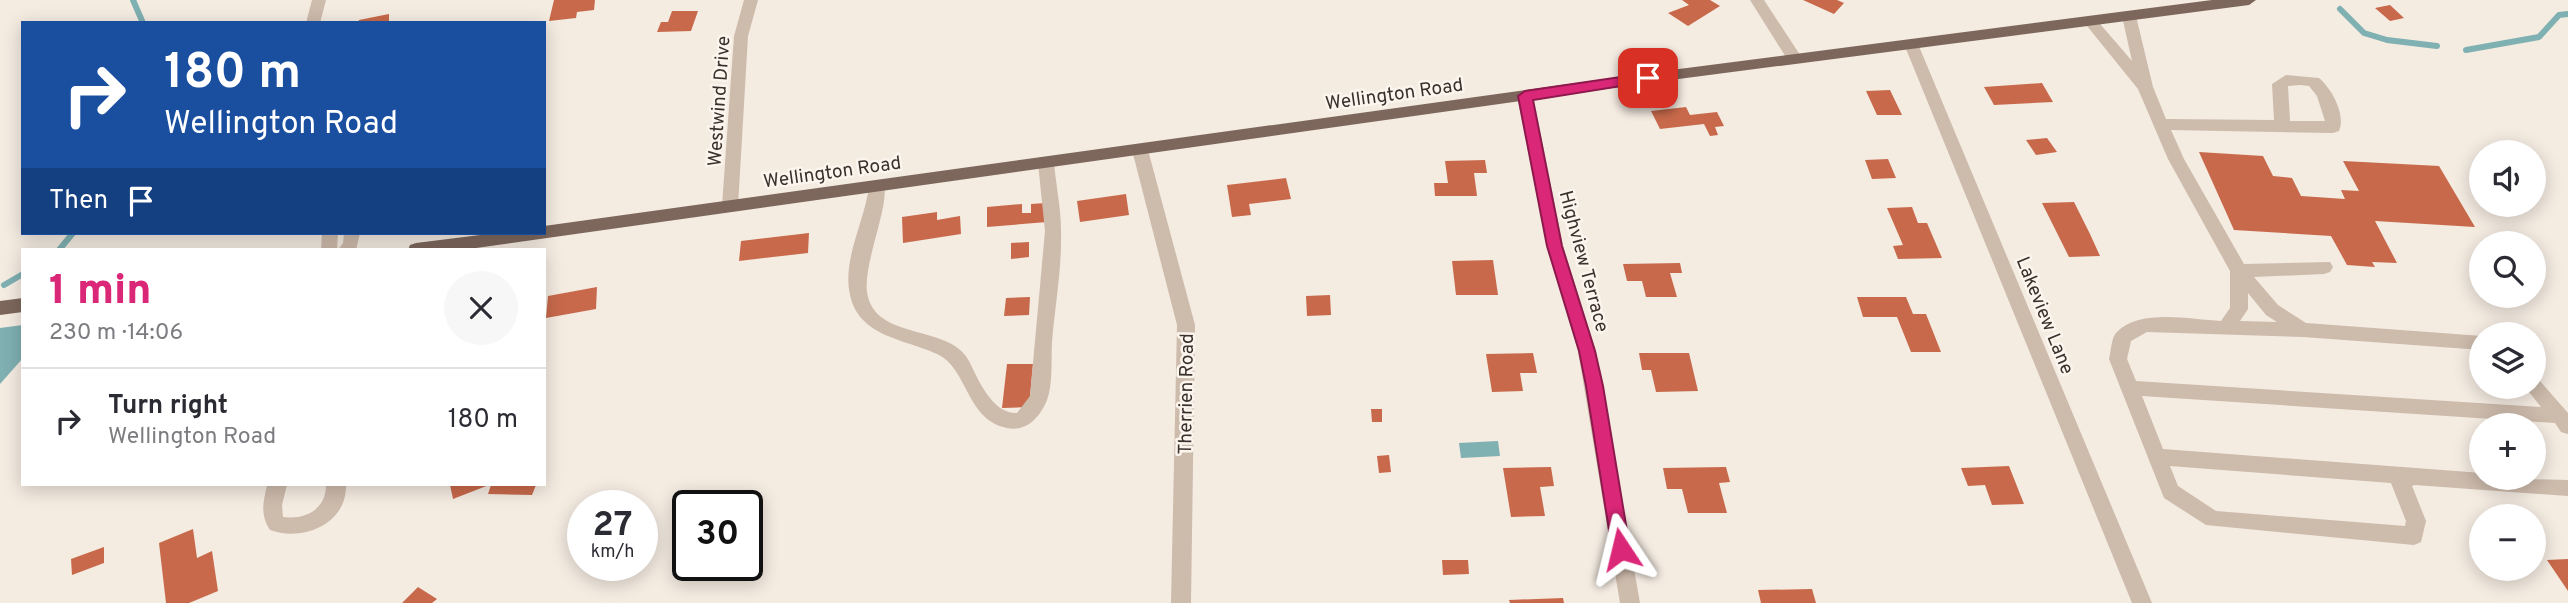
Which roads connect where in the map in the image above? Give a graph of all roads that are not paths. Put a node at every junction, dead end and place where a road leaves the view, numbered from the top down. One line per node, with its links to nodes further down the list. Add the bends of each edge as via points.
1 (319, 0): 6 (street)
2 (751, 0): 17 (street, Westwind Drive, via 741,36)
3 (1757, 0): 9 (street)
4 (2249, 0): 5 (main road, Wellington Road)
5 (2129, 16): 7 (main road, Wellington Road); 10 (street)
6 (314, 21)
7 (2091, 21): 8 (main road, Wellington Road); 10 (street)
8 (1911, 44): 9 (main road, Wellington Road); 38 (street, Lakeview Lane)
9 (1794, 58): 11 (main road, Wellington Road)
10 (2145, 87): 12 (street)
11 (1525, 96): 14 (main road, Wellington Road); 37 (street, Highview Terrace, via 1555,246 1587,351)
12 (2160, 124): 13 (street); 22 (street, via 2200,206)
13 (2282, 126)
14 (1140, 150): 15 (main road, Wellington Road); 36 (street, Therrien Road, via 1186,325)
15 (1046, 163): 16 (main road, Wellington Road); 16 (street, via 1053,231 1039,397 1025,418 1011,421 996,416 957,357 908,340 865,310 855,282 877,204)
16 (877, 186): 17 (main road, Wellington Road)
17 (730, 206): 18 (main road, Wellington Road)
18 (546, 233)
19 (528, 235): 20 (main road, Wellington Road)
20 (431, 248)
21 (2323, 267): 22 (street)
22 (2239, 271): 25 (street, via 2239,309); 26 (street, via 2272,310)
23 (21, 305): 24 (main road)
24 (0, 308)
25 (2225, 328): 26 (street); 28 (street, via 2145,326 2123,337 2118,359)
26 (2303, 330): 27 (street)
27 (2469, 342)
28 (2130, 388): 30 (street); 31 (street)
29 (2545, 399): 30 (street)
30 (2564, 421)
31 (2157, 457): 32 (street); 32 (street, via 2171,492 2213,519 2414,536 2416,521 2401,484)
32 (2412, 476): 35 (street)
33 (277, 486): 34 (street, via 272,518 286,527 307,525 326,512 336,496)
34 (336, 486)
35 (2568, 488)
36 (1181, 603)
37 (1630, 603)
38 (2141, 603)

